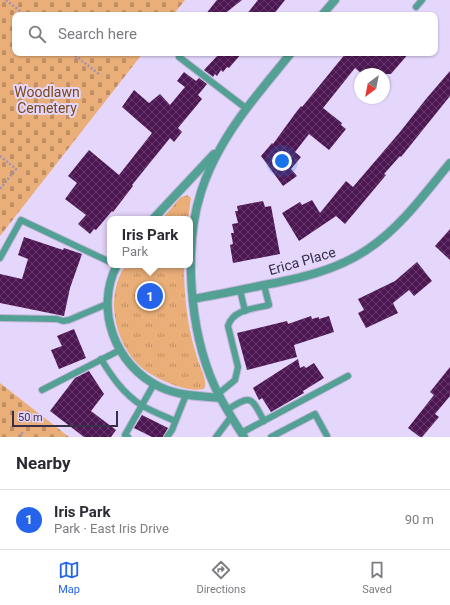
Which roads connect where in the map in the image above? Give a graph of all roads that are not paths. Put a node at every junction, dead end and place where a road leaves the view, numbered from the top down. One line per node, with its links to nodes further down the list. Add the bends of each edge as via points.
1 (335, 0): 4 (street)
2 (422, 0): 3 (lane)
3 (416, 8)
4 (325, 12)
5 (179, 56): 7 (lane)
6 (289, 56): 7 (street)
7 (247, 109): 8 (street)
8 (220, 148): 10 (street); 11 (street, via 201,192)
9 (450, 163): 16 (street, Erica Place, via 394,228 369,249 326,270)
10 (156, 216)
11 (193, 239)
12 (0, 258): 13 (lane, via 21,220)
13 (107, 261)
14 (116, 268): 19 (street, via 109,286)
15 (192, 268): 18 (street)
16 (264, 285): 17 (street, Erica Place); 20 (lane, via 269,306)
17 (240, 290): 18 (street, Erica Place); 20 (lane)
18 (193, 298): 28 (street, via 199,341)
19 (107, 304): 21 (lane, via 63,321); 22 (street, via 109,319)
20 (245, 311): 28 (lane, via 234,316 228,326 238,367 232,383)
21 (0, 318)
22 (120, 350): 23 (lane); 25 (street, via 132,368)
23 (102, 359): 26 (lane); 29 (lane, via 119,386)
24 (348, 376): 32 (lane)
25 (154, 384): 27 (street); 29 (lane)
26 (42, 390)
27 (186, 395): 28 (street); 31 (lane)
28 (219, 396): 30 (street)
29 (142, 405): 31 (lane); 36 (lane, via 125,435)
30 (229, 413): 32 (lane, via 241,401 251,400); 33 (street); 38 (lane)
31 (175, 421): 37 (lane)
32 (264, 421): 33 (lane)
33 (242, 435)
34 (279, 435): 35 (lane, via 315,414); 39 (lane)
35 (327, 436)
36 (128, 437)
37 (167, 437)
38 (216, 437)
39 (271, 437)

